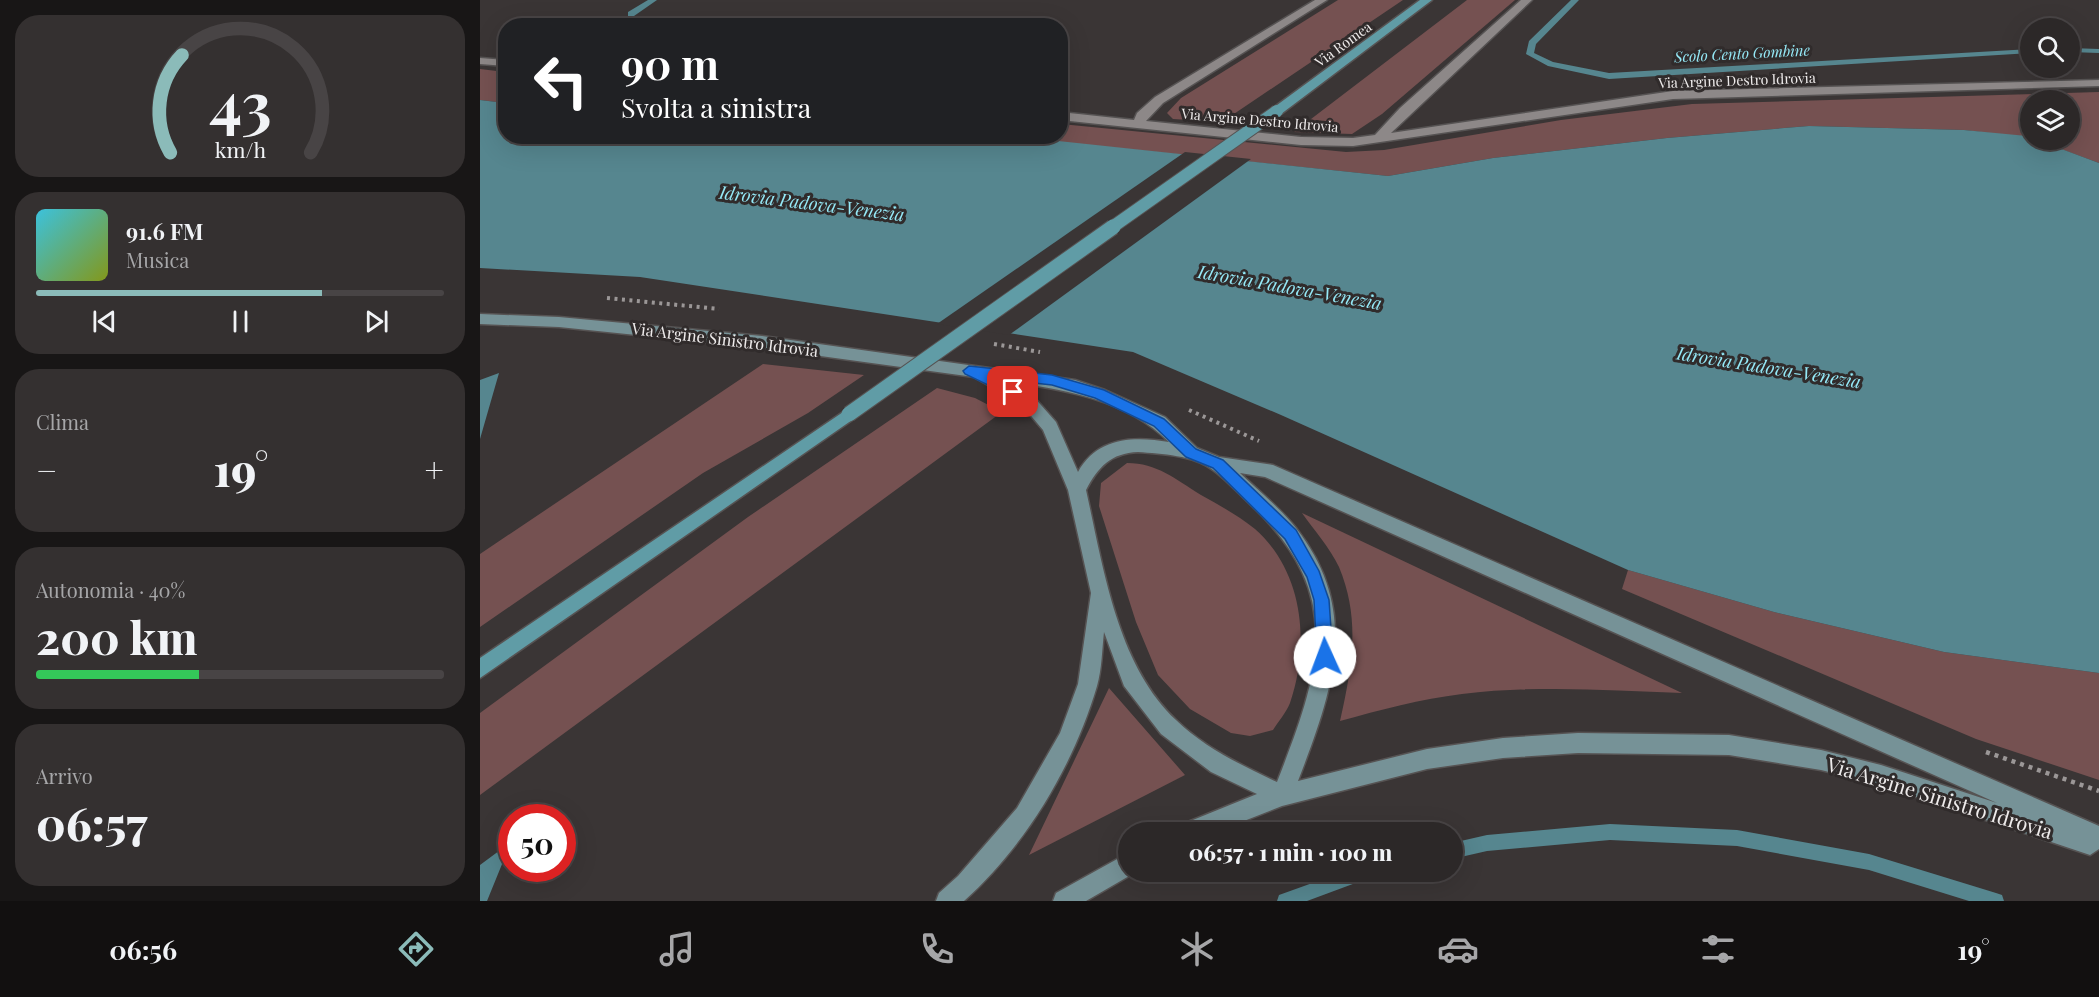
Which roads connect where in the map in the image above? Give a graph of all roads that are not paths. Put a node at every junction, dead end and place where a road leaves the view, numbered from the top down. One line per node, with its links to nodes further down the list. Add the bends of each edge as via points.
1 (1322, 0): 8 (street, Via Argine Destro Idrovia, via 1159,100 1141,116)
2 (1427, 0): 16 (main road, Via Romea, bridge, via 849,414)
3 (1527, 0): 9 (street)
4 (480, 61): 5 (street)
5 (498, 62)
6 (2099, 83): 9 (street, Via Argine Destro Idrovia, via 1673,95)
7 (1068, 117): 8 (street, Via Argine Destro Idrovia)
8 (1139, 124): 9 (street, Via Argine Destro Idrovia, via 1301,141 1353,142)
9 (1378, 138)
10 (480, 319): 11 (main road, Via Argine Sinistro Idrovia, via 630,327)
11 (969, 371): 12 (main road, via 1052,380 1099,394 1159,422); 14 (main road, via 1027,400 1050,427)
12 (1191, 453): 13 (main road); 14 (main road, via 1140,443 1108,450 1084,473)
13 (1218, 464): 17 (main road, via 1290,534 1314,576 1321,600 1325,657 1322,686); 19 (main road, via 1267,470)
14 (1077, 490): 15 (main road)
15 (1100, 593): 17 (main road, via 1131,678 1168,727 1218,765); 22 (main road, via 1088,684 1068,740 1025,816)
16 (480, 669)
17 (1282, 795): 18 (main road); 20 (main road, Via Argine Sinistro Idrovia, via 1427,759 1503,748 1578,743 1729,746 1821,760 1881,775)
18 (1216, 822)
19 (2099, 837)
20 (2099, 847)
21 (1118, 870): 23 (main road)
22 (947, 901)
23 (1064, 901)

